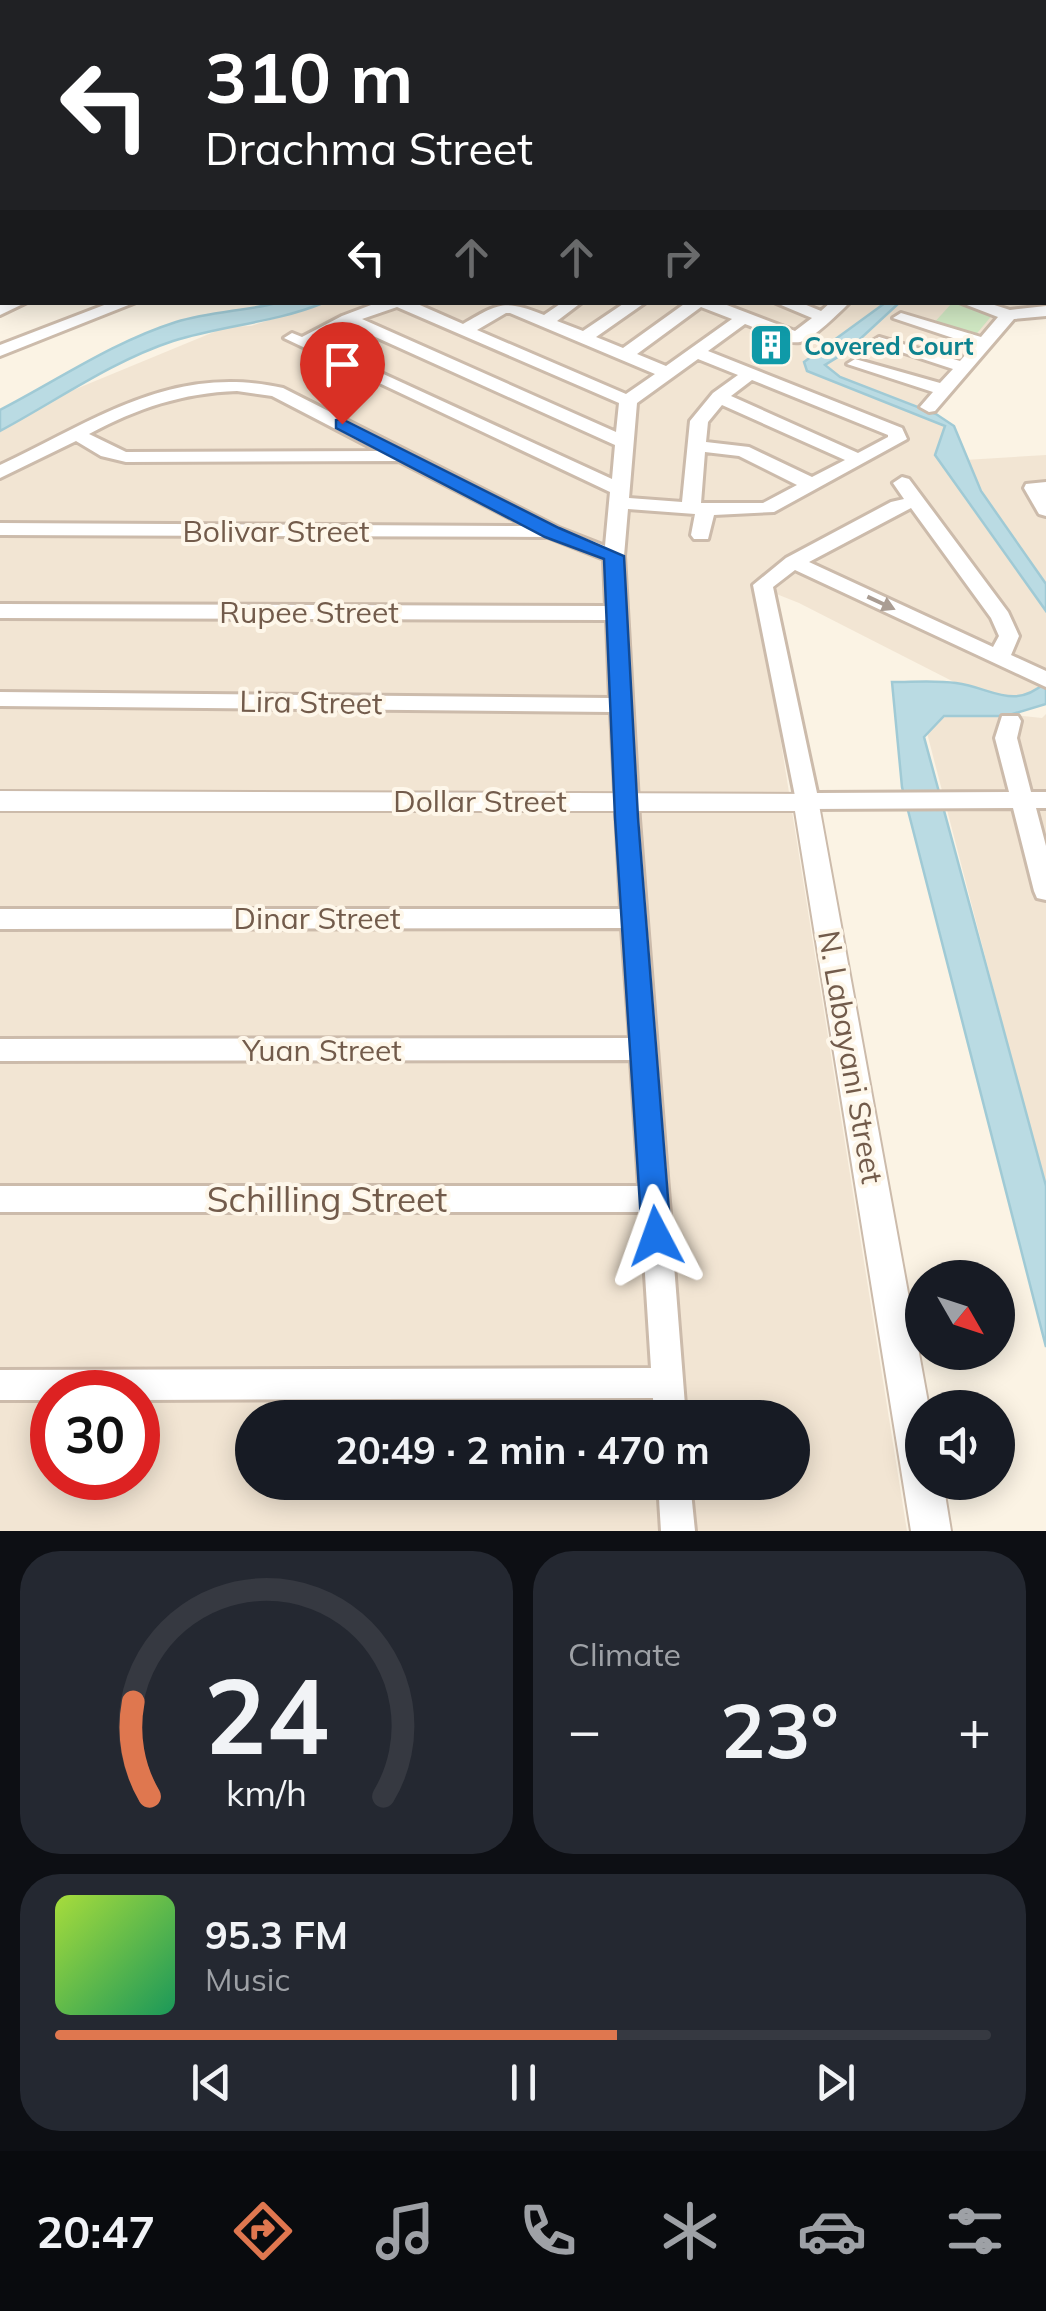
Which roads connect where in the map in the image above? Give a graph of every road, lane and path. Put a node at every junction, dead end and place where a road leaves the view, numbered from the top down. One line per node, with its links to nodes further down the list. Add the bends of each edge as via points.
1 (120, 305): 22 (street)
2 (388, 305): 13 (street)
3 (570, 305): 17 (street)
4 (634, 305): 19 (street)
5 (697, 305): 24 (street)
6 (709, 305): 14 (street)
7 (790, 305): 15 (street)
8 (839, 305): 15 (street)
9 (977, 305): 12 (street)
10 (429, 307): 18 (street)
11 (1046, 311): 12 (street)
12 (1009, 315): 21 (street)
13 (348, 318): 34 (street); 42 (street, via 298,341)
14 (743, 318): 15 (street, via 797,338); 23 (street)
15 (826, 318)
16 (901, 318): 21 (street)
17 (546, 321): 18 (street, via 508,307); 19 (street)
18 (465, 330): 31 (street)
19 (584, 338): 24 (street)
20 (879, 342): 26 (street)
21 (985, 343): 26 (street)
22 (0, 351)
23 (696, 352): 27 (street); 28 (street)
24 (624, 355): 27 (street)
25 (856, 364): 29 (street)
26 (964, 367): 29 (street)
27 (668, 373): 31 (street)
28 (751, 374): 30 (street); 37 (street, via 899,435)
29 (944, 390): 32 (street)
30 (719, 397): 35 (street, via 699,420); 37 (street)
31 (628, 401): 34 (street)
32 (929, 407)
33 (76, 434): 36 (street, via 126,457); 36 (street, via 156,394 234,385 277,392); 38 (street)
34 (623, 442): 42 (street)
35 (697, 446): 40 (street, via 743,451); 44 (street)
36 (408, 456): 47 (street)
37 (860, 460): 40 (street)
38 (0, 472)
39 (902, 482): 43 (street)
40 (813, 485): 44 (street, via 767,508)
41 (1040, 488): 45 (street)
42 (619, 496): 44 (street); 49 (street)
43 (914, 502): 50 (street); 53 (street, via 1010,636)
44 (698, 509): 48 (street)
45 (1046, 510)
46 (0, 529): 47 (street, Bolivar Street)
47 (552, 532): 49 (street)
48 (701, 535)
49 (614, 556): 52 (street)
50 (793, 562): 53 (street, one-way to 53); 62 (street, N. Labayani Street, via 763,585)
51 (0, 611): 52 (street, Rupee Street)
52 (617, 614): 56 (street)
53 (999, 658): 54 (street)
54 (1046, 680)
55 (0, 699): 56 (street, Lira Street)
56 (621, 705): 61 (street)
57 (1010, 721): 58 (street, via 1006,738)
58 (1020, 800): 59 (street, Dollar Street); 62 (street, Dollar Street); 63 (street)
59 (1046, 800)
60 (0, 801): 61 (street, Dollar Street)
61 (626, 801): 62 (street, Dollar Street); 64 (street)
62 (807, 801): 75 (street, N. Labayani Street)
63 (1046, 891)
64 (634, 918): 65 (street, Dinar Street); 66 (street)
65 (0, 919)
66 (643, 1049): 67 (street, Yuan Street); 69 (street)
67 (0, 1050)
68 (0, 1199): 69 (street, Schilling Street)
69 (654, 1199): 70 (street)
70 (667, 1383): 71 (street); 72 (street)
71 (0, 1384)
72 (668, 1400)
73 (675, 1500): 74 (street)
74 (678, 1531)
75 (930, 1531)

